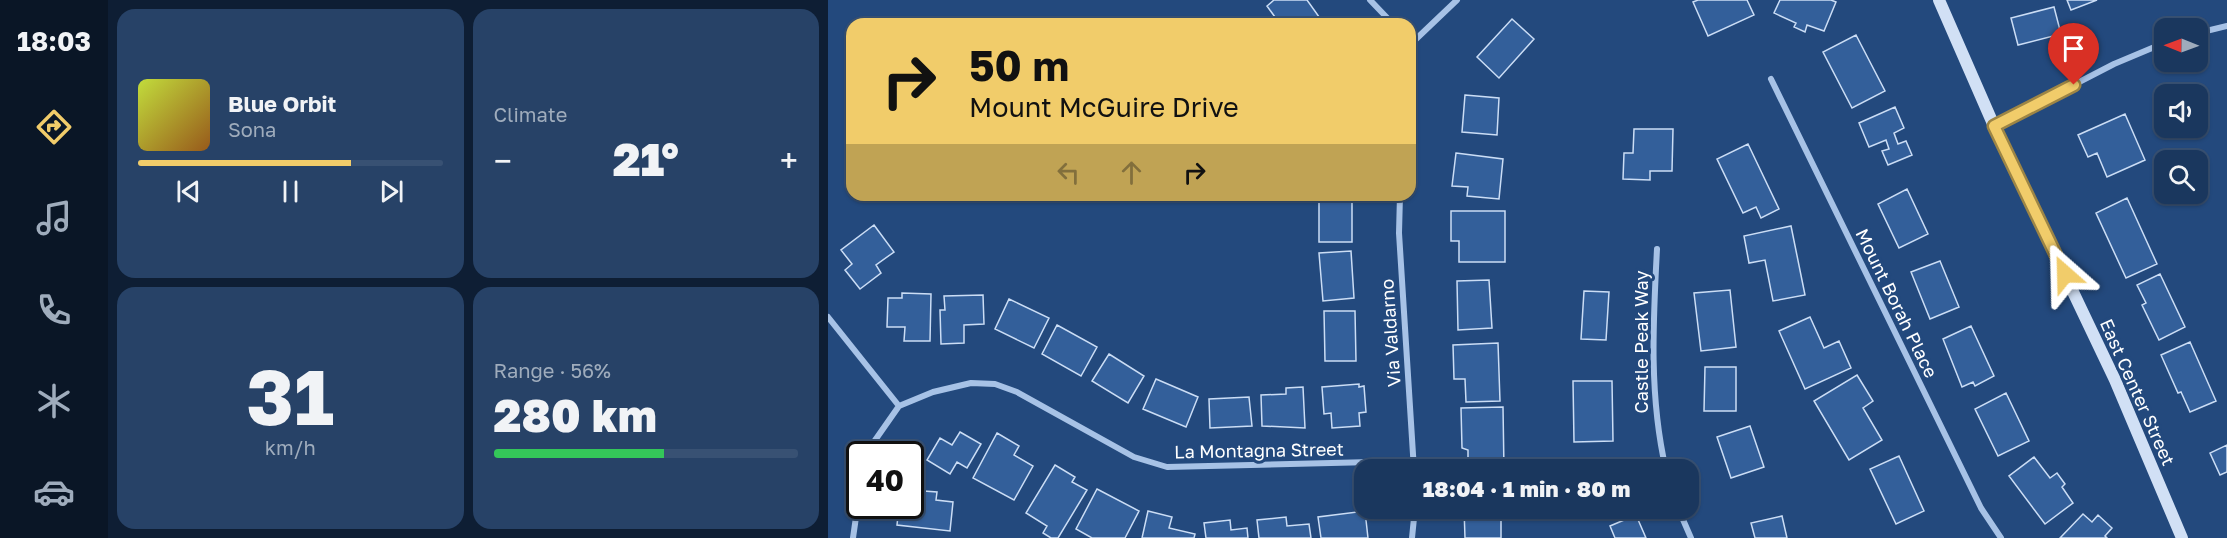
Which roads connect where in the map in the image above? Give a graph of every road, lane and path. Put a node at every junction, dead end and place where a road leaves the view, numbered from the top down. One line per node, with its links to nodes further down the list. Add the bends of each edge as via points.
1 (1370, 0): 4 (street)
2 (1457, 0): 7 (street)
3 (1939, 0): 10 (street, East Center Street)
4 (1387, 18)
5 (2227, 26): 6 (street)
6 (2208, 31)
7 (1416, 36)
8 (2154, 47): 10 (street)
9 (1771, 79): 25 (street, Mount Borah Place, via 1981,508)
10 (1994, 126): 26 (street, East Center Street, via 2115,380)
11 (1400, 201): 16 (street, Via Valdarno)
12 (1657, 249): 17 (street, Castle Peak Way, via 1653,360 1656,429)
13 (828, 317): 14 (street)
14 (899, 406): 15 (street); 18 (street, La Montagna Street, via 971,383 995,384 1017,392 1134,457 1167,467)
15 (874, 441)
16 (1413, 459)
17 (1663, 459)
18 (1354, 462)
19 (856, 519): 22 (street)
20 (1414, 519): 23 (street)
21 (1683, 519): 24 (street)
22 (853, 538)
23 (1413, 538)
24 (1691, 538)
25 (2001, 538)
26 (2182, 538)

